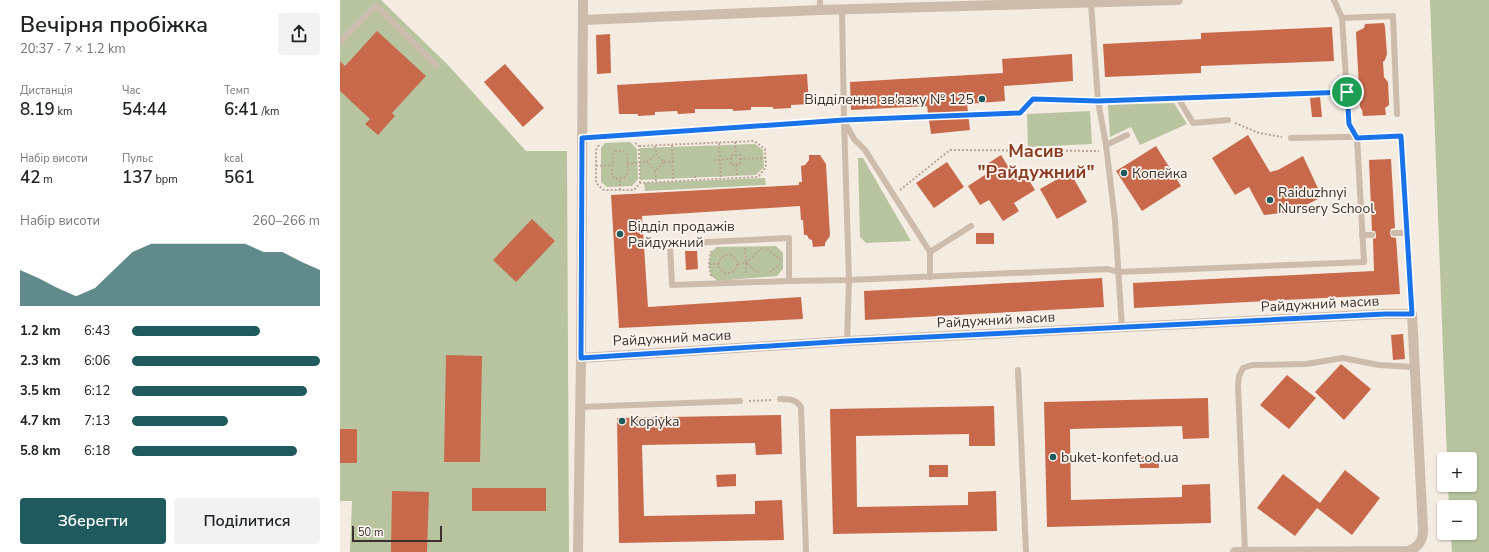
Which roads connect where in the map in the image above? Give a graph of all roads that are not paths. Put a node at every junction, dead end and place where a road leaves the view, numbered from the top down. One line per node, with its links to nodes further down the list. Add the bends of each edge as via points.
1 (583, 0): 10 (street)
2 (1178, 0): 4 (street)
3 (1334, 0): 9 (lane)
4 (1129, 1): 6 (street)
5 (1039, 2): 6 (street); 8 (street)
6 (1091, 3): 15 (lane)
7 (820, 5): 8 (street); 10 (street)
8 (842, 10): 17 (lane)
9 (1342, 18): 13 (lane); 16 (lane, via 1393,16)
10 (583, 20): 20 (street)
11 (340, 42): 12 (lane, via 376,6)
12 (436, 65)
13 (1347, 92): 14 (lane); 22 (lane, via 1349,124)
14 (1178, 98): 15 (lane); 18 (lane, via 1193,123)
15 (1098, 101): 23 (lane)
16 (1397, 114)
17 (844, 120): 20 (lane); 29 (lane); 32 (lane)
18 (1228, 120)
19 (1127, 135): 23 (lane)
20 (582, 138): 37 (street)
21 (1291, 138): 22 (lane)
22 (1357, 138): 25 (lane, via 1401,136); 28 (lane)
23 (1106, 148): 30 (lane, via 1115,220)
24 (971, 226): 29 (lane)
25 (1407, 233): 27 (lane); 34 (lane)
26 (1372, 234): 28 (lane)
27 (1394, 234)
28 (1362, 235): 30 (lane, via 1364,262)
29 (930, 252): 31 (lane)
30 (1118, 272): 31 (lane, via 1108,269); 35 (lane)
31 (930, 276): 32 (lane)
32 (849, 280): 33 (lane); 36 (lane)
33 (789, 281): 33 (lane, via 672,285 670,244 789,238)
34 (1412, 314): 35 (street, Райдужний масив); 38 (street)
35 (1122, 328): 36 (street, Райдужний масив)
36 (847, 341): 37 (street, Райдужний масив)
37 (581, 358): 42 (street)
38 (1414, 367): 47 (street, via 1423,529 1423,536 1415,549); 47 (lane, via 1379,365 1343,358 1306,364 1252,365 1243,368 1238,385)
39 (1018, 370): 45 (lane)
40 (780, 399): 44 (lane, via 795,401 801,407)
41 (740, 401): 42 (lane)
42 (581, 407): 43 (street)
43 (578, 552)
44 (806, 552)
45 (1026, 552)
46 (1235, 552): 47 (street)
47 (1245, 552)

